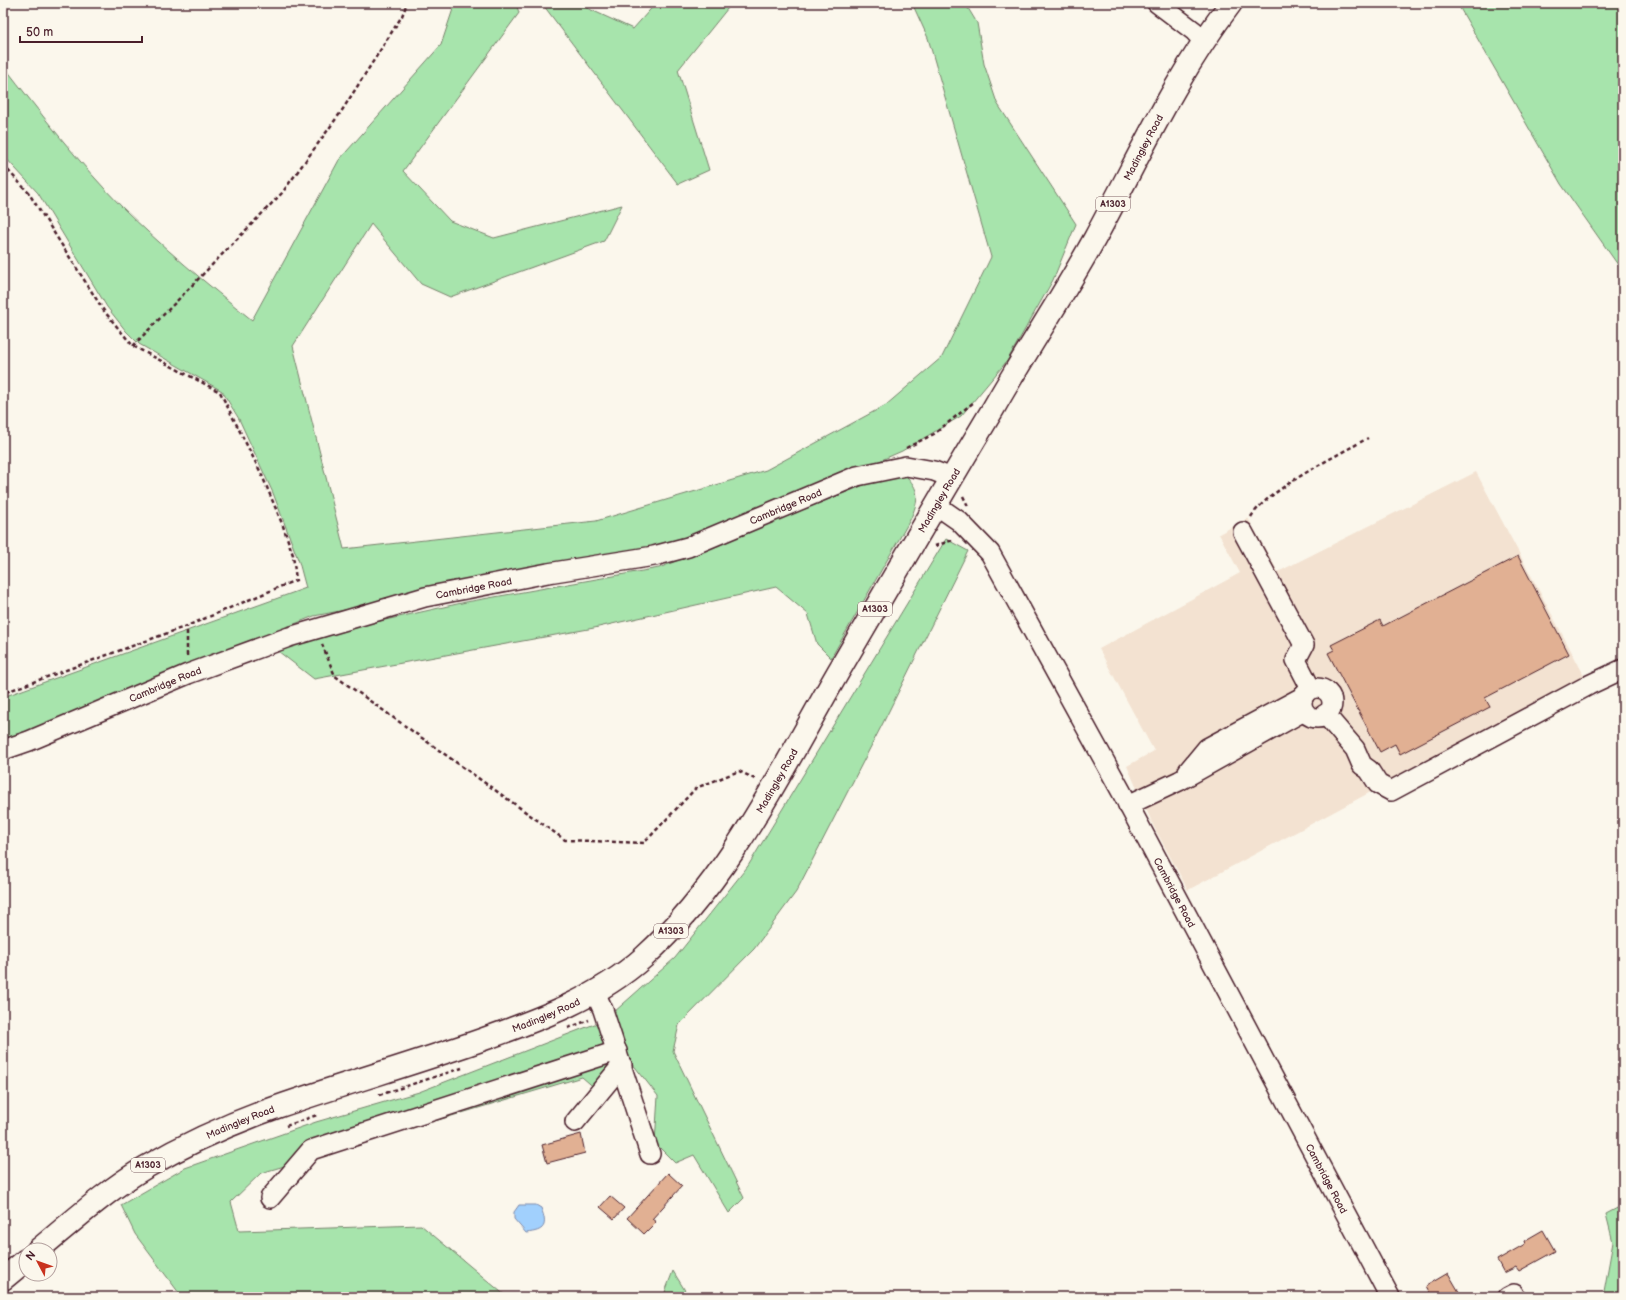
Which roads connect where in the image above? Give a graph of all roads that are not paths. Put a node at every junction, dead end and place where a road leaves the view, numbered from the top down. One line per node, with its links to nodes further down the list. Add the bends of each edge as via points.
1 (1157, 3): 3 (street)
2 (1231, 3): 3 (highway, Madingley Road / A1303)
3 (1203, 41): 4 (highway, Madingley Road / A1303, via 1094,239)
4 (952, 478): 5 (highway, Madingley Road / A1303); 9 (street, Cambridge Road, via 934,471 906,466 857,476 688,547 654,556 425,597 288,637 188,674)
5 (936, 505): 11 (street, Cambridge Road, via 959,521 990,553); 12 (highway, Madingley Road / A1303, via 772,788 717,876 675,927)
6 (1243, 532): 8 (street, via 1304,645 1296,660)
7 (1623, 669): 8 (street, via 1391,791 1378,784 1369,770 1362,765 1355,749)
8 (1311, 705): 10 (street, via 1207,748); 10 (street, via 1304,725 1187,791)
9 (3, 750)
10 (1179, 781): 11 (street)
11 (1128, 805): 20 (street, Cambridge Road)
12 (599, 1001): 13 (street); 17 (highway, Madingley Road / A1303, via 274,1108 216,1131 146,1167 113,1189)
13 (619, 1058): 14 (street); 15 (street); 16 (street, via 312,1150)
14 (575, 1122)
15 (650, 1154)
16 (270, 1198)
17 (48, 1242)
18 (18, 1267): 19 (highway)
19 (3, 1279)
20 (1390, 1297)

